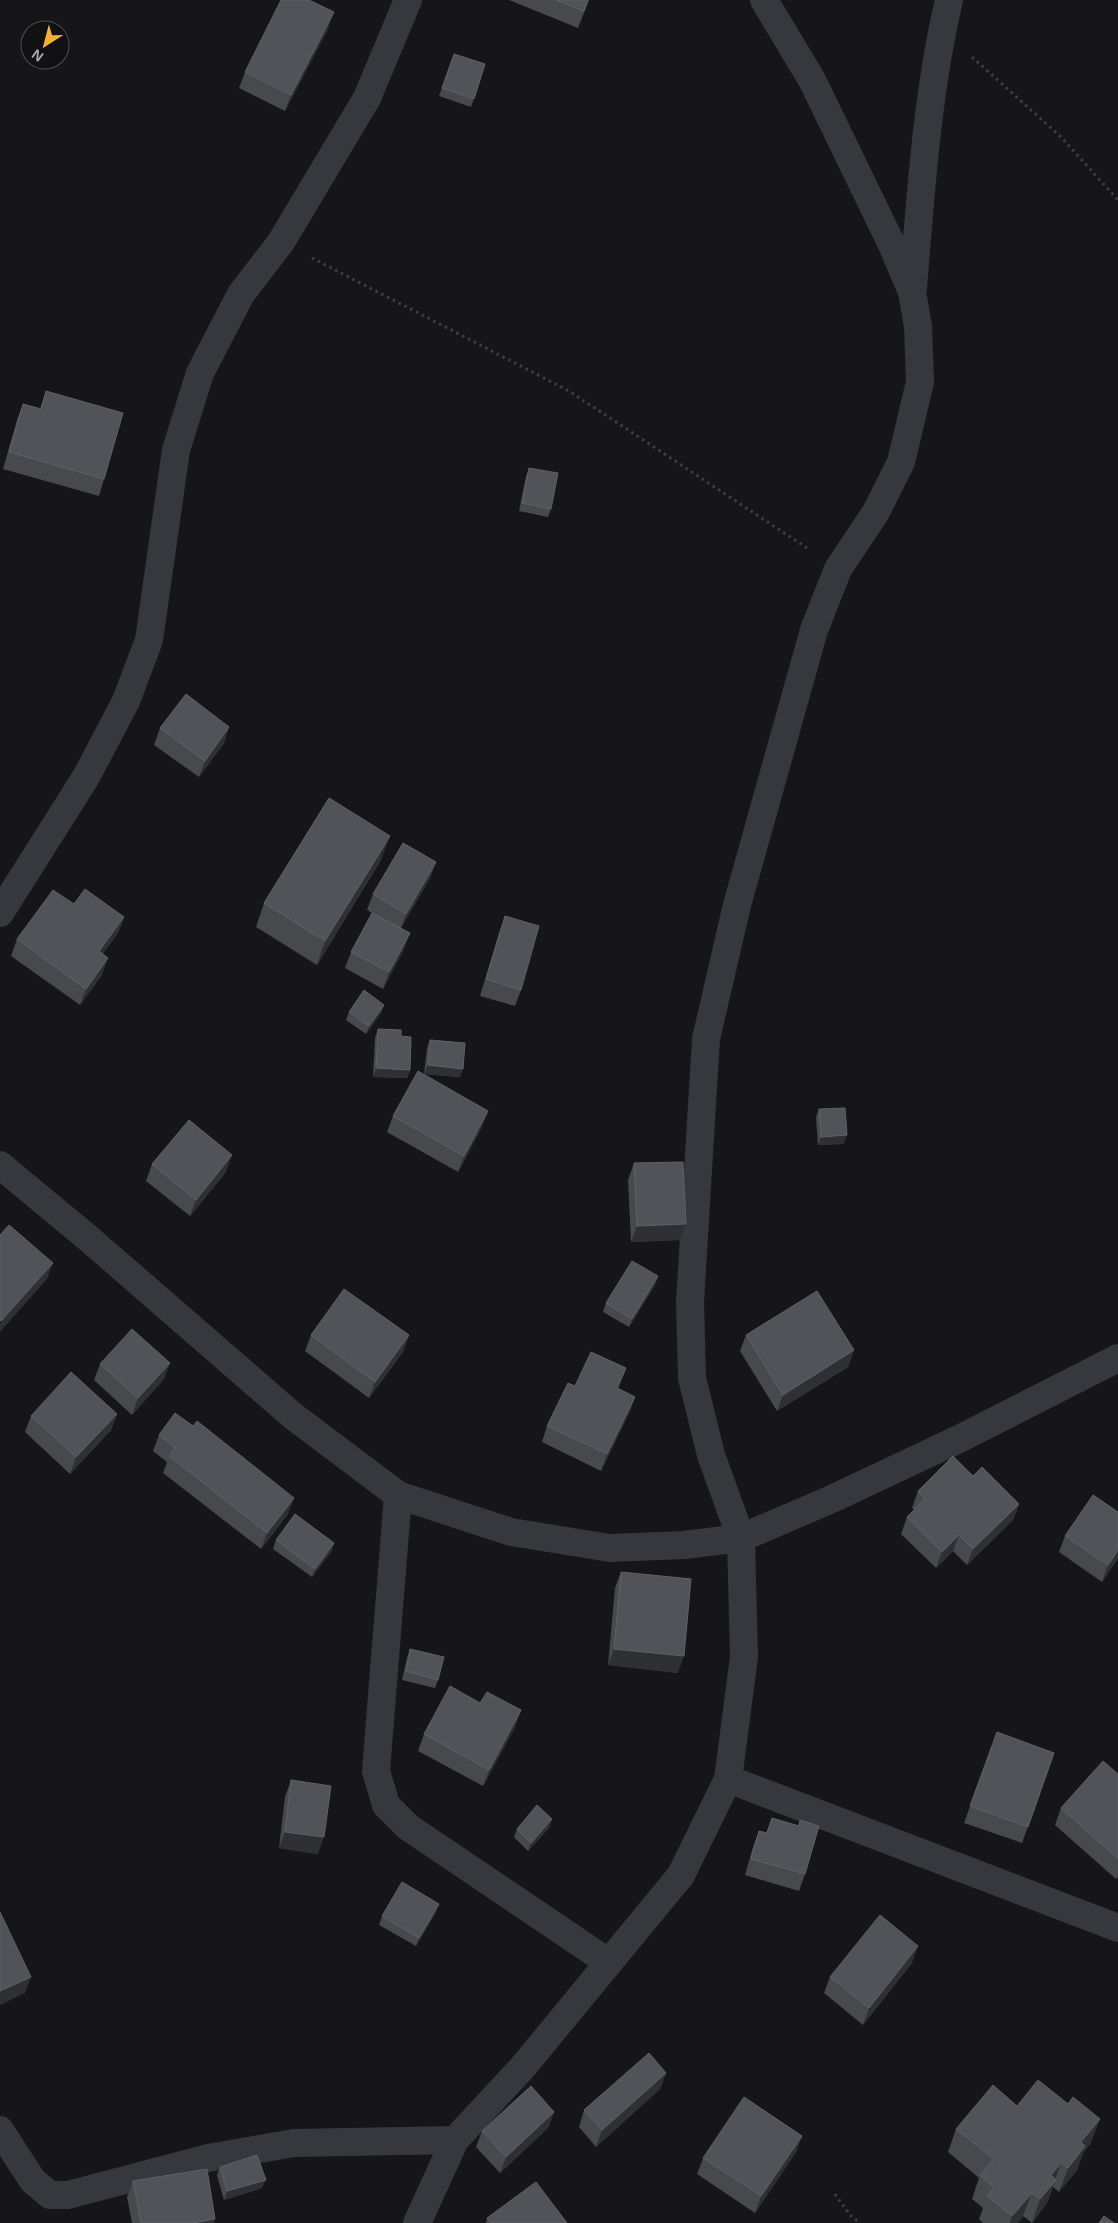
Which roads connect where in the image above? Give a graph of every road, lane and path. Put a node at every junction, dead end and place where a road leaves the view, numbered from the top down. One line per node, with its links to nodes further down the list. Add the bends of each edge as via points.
1 (408, 0): 6 (street, via 367,98)
2 (764, 0): 7 (street, via 812,80)
3 (949, 0): 4 (street)
4 (942, 30): 5 (path, via 1061,138); 7 (street, via 927,119)
5 (1118, 200)
6 (281, 242): 8 (path, via 569,391); 9 (street, via 241,294 200,373 176,450 149,640 126,701 86,777)
7 (912, 292): 8 (street, via 918,326 920,382 901,462 876,512)
8 (838, 568): 13 (street, via 814,630 791,710 737,905 706,1039 690,1302 692,1378 711,1455)
9 (0, 913)
10 (0, 1165): 12 (street, via 293,1416)
11 (1118, 1358): 13 (street, via 941,1447)
12 (398, 1495): 13 (street, via 512,1532 610,1548 684,1545); 16 (street, via 376,1771 386,1805 408,1827)
13 (741, 1538): 14 (street, via 744,1658)
14 (728, 1779): 15 (street); 16 (street, via 681,1875)
15 (1118, 1928)
16 (608, 1962): 18 (street, via 522,2068)
17 (0, 2130): 18 (street, via 33,2181 50,2195 68,2195 208,2158 294,2143)
18 (455, 2140): 20 (street)
19 (835, 2194): 21 (path)
20 (417, 2223)
21 (860, 2223)

